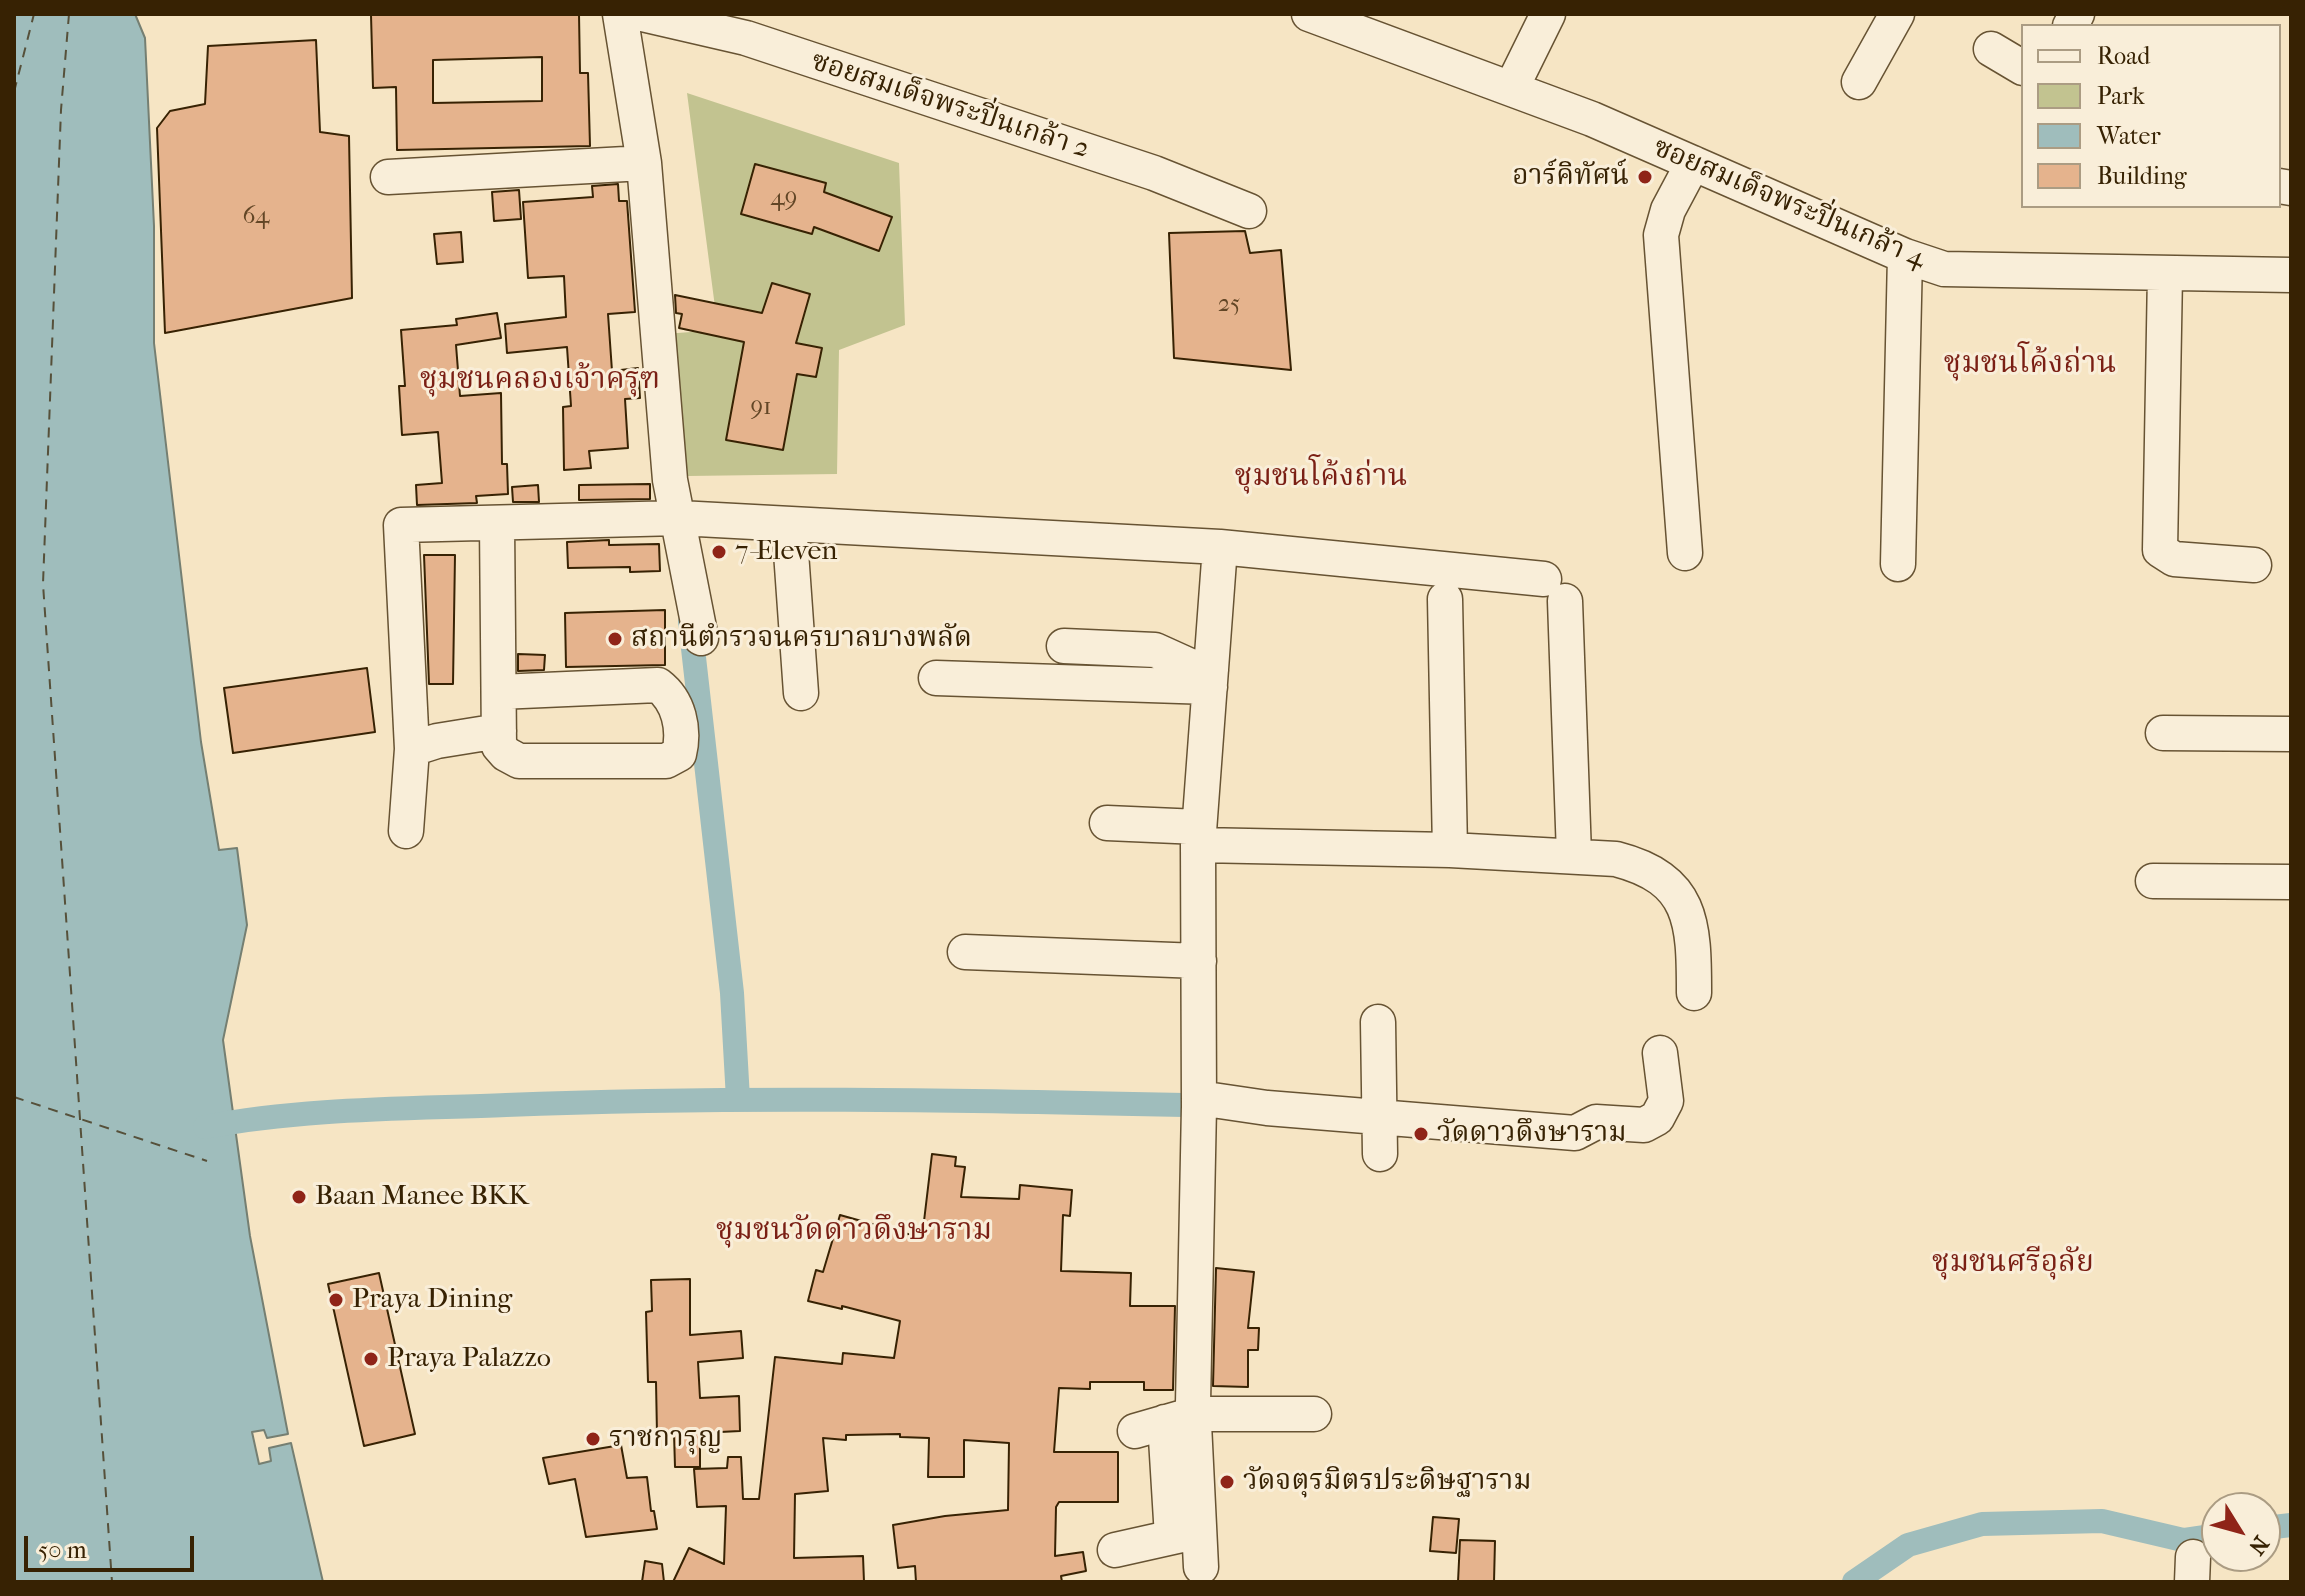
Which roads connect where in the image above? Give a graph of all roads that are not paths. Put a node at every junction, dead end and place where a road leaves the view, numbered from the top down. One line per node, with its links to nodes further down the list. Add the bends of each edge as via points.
1 (620, 14): 11 (street)
2 (642, 14): 6 (street, ซอยสมเด็จพระปิ่นเกล้า 2)
3 (1309, 14): 10 (street, ซอยสมเด็จพระปิ่นเกล้า 4)
4 (1548, 14): 10 (street)
5 (1897, 14): 9 (street)
6 (747, 26): 14 (street, ซอยสมเด็จพระปิ่นเกล้า 2)
7 (1991, 49): 8 (street)
8 (2021, 67)
9 (1859, 82)
10 (1511, 89): 12 (street, ซอยสมเด็จพระปิ่นเกล้า 4)
11 (644, 163): 13 (street); 18 (street, via 670,480)
12 (1693, 163): 15 (street, ซอยสมเด็จพระปิ่นเกล้า 4); 22 (street, via 1661,235)
13 (388, 177)
14 (1249, 211)
15 (1905, 256): 16 (street, ซอยสมเด็จพระปิ่นเกล้า 4, via 1977,273); 23 (street)
16 (2165, 274): 17 (street, ซอยสมเด็จพระปิ่นเกล้า 4); 24 (street, via 2160,550 2174,559)
17 (2291, 275)
18 (679, 518): 19 (street); 20 (street); 26 (street)
19 (497, 524): 30 (street); 35 (street, via 401,525)
20 (789, 524): 21 (street); 31 (street)
21 (1220, 547): 29 (street); 40 (street, via 1555,590)
22 (1685, 553)
23 (1898, 564)
24 (2254, 565)
25 (1445, 599): 39 (street)
26 (701, 638)
27 (1064, 646): 29 (street, via 1155,650)
28 (936, 678): 29 (street)
29 (1210, 678): 38 (street)
30 (499, 692): 32 (street); 32 (street, via 658,685 675,703 683,737 679,754 666,761 519,761 499,746)
31 (801, 693)
32 (499, 731): 35 (street)
33 (2163, 733): 34 (street)
34 (2291, 734)
35 (412, 749): 37 (street)
36 (1107, 823): 38 (street)
37 (406, 831)
38 (1198, 836): 39 (street); 44 (street)
39 (1450, 850): 40 (street)
40 (1574, 855): 45 (street, via 1616,859 1666,878 1686,911 1694,950)
41 (2153, 881): 42 (street)
42 (2291, 882)
43 (965, 952): 44 (street)
44 (1199, 961): 48 (street)
45 (1694, 993)
46 (1378, 1022): 49 (street)
47 (1660, 1053): 49 (street, via 1663,1111 1644,1125 1596,1122 1575,1133)
48 (1199, 1098): 49 (street); 52 (street)
49 (1382, 1117): 50 (street)
50 (1380, 1154)
51 (1314, 1414): 52 (street)
52 (1165, 1422): 53 (street)
53 (1186, 1534): 54 (street); 55 (street)
54 (1115, 1550)
55 (1201, 1567)

